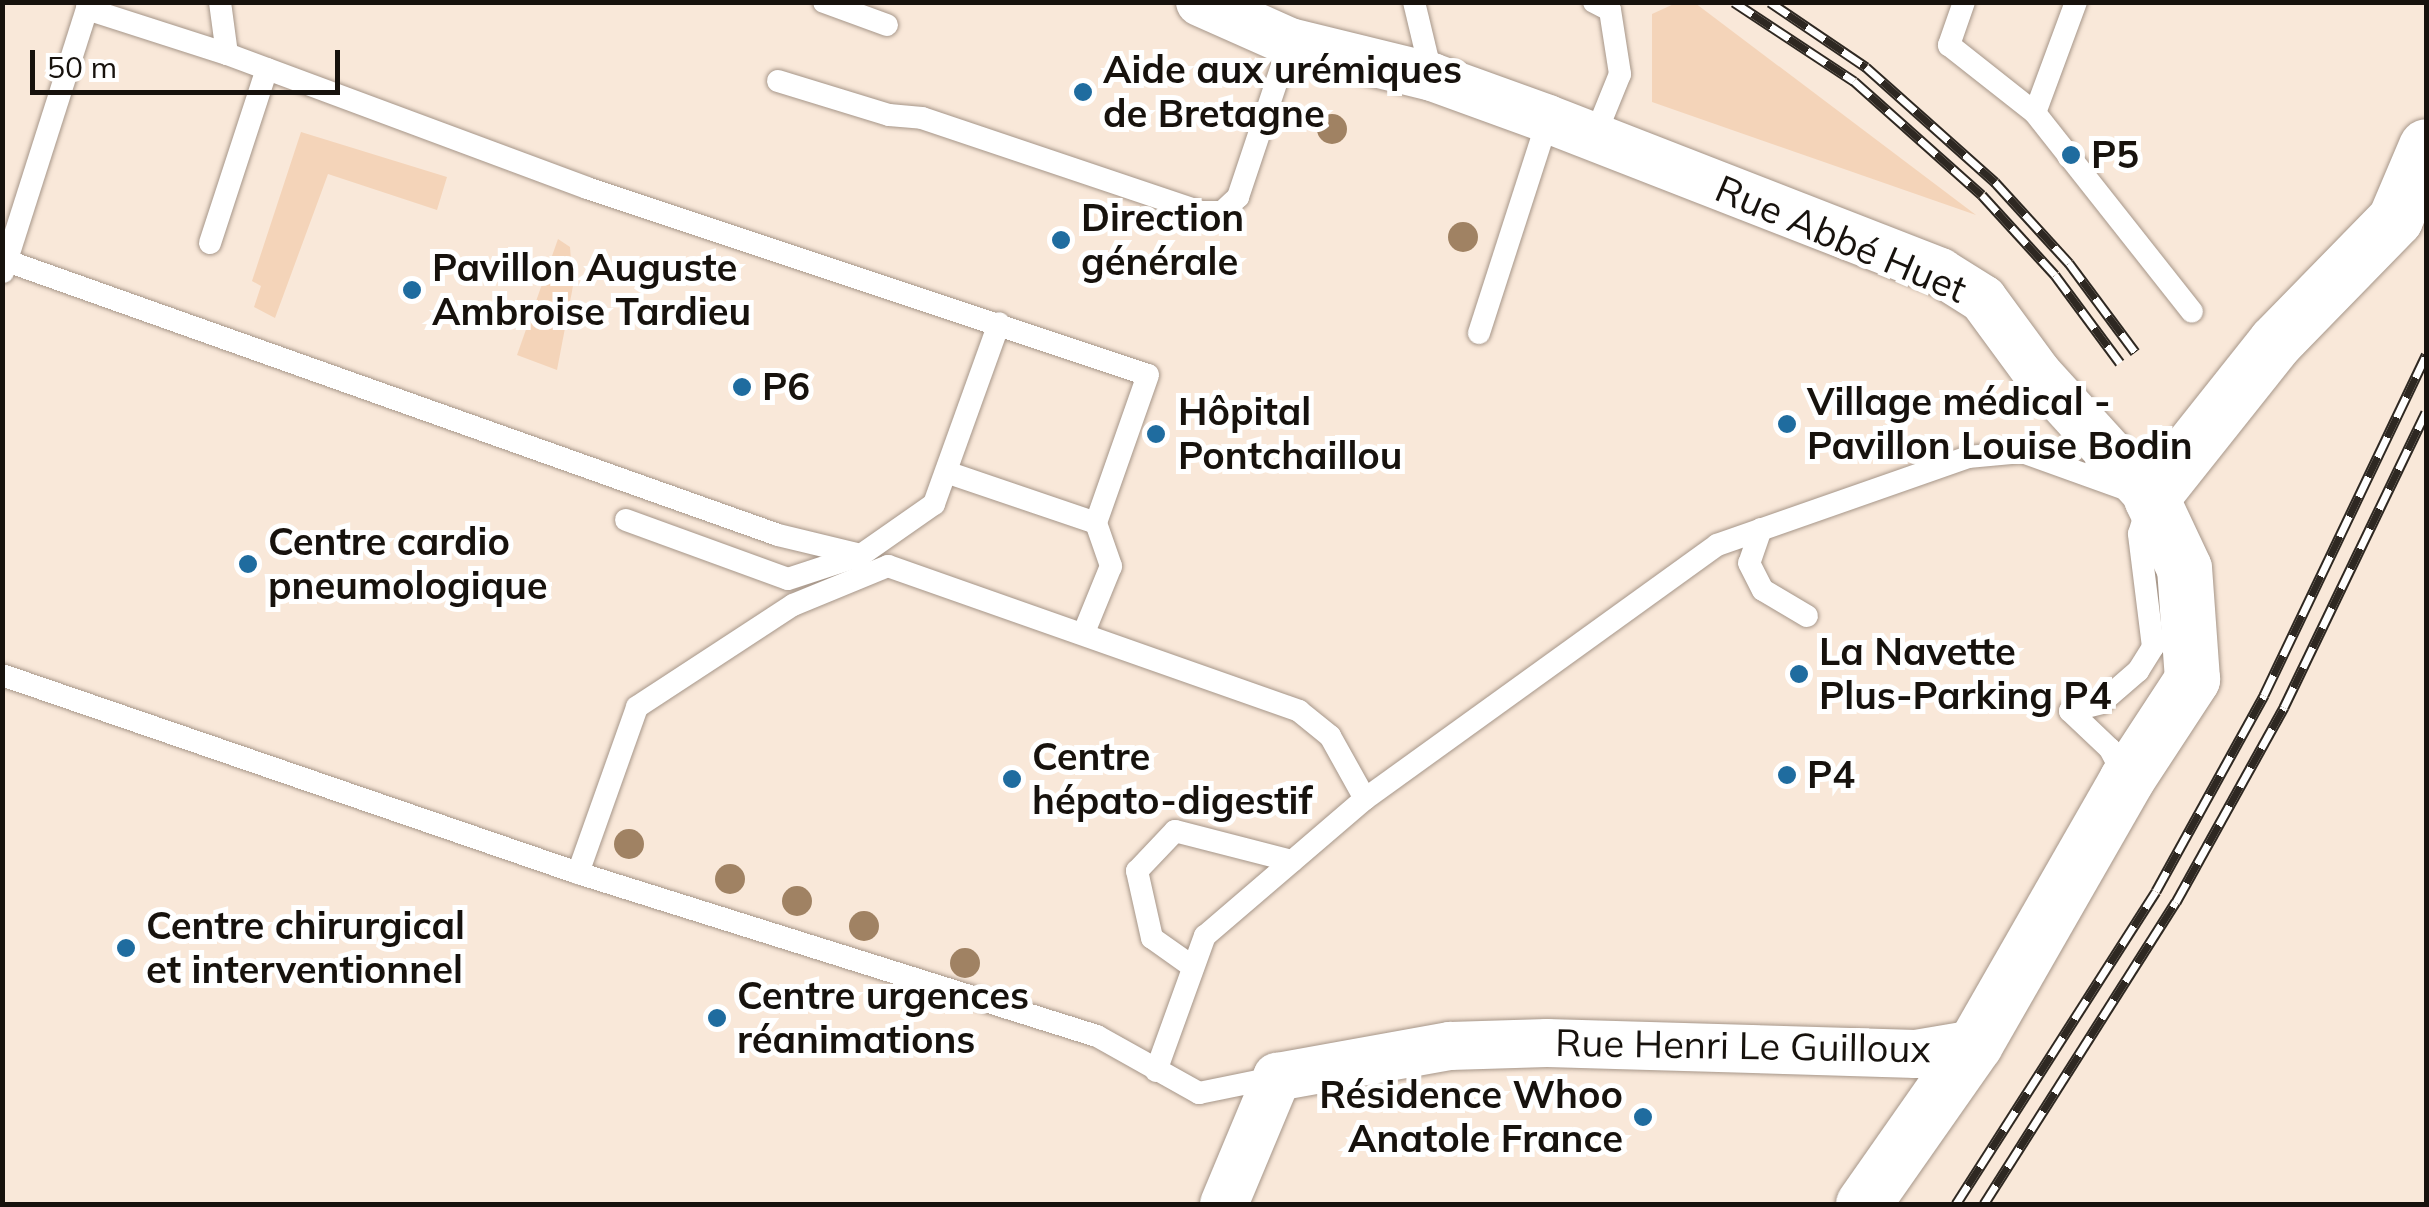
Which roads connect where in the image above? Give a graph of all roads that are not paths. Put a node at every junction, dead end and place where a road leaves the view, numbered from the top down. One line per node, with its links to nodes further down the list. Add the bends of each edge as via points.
1 (220, 2): 11 (lane)
2 (824, 2): 9 (lane)
3 (1200, 2): 10 (street, Rue Abbé Huet)
4 (1414, 2): 13 (lane)
5 (1594, 2): 17 (lane, via 1610,10 1620,74)
6 (1964, 2): 15 (lane, via 1949,44)
7 (2076, 2): 15 (lane)
8 (87, 6): 11 (lane); 20 (lane)
9 (886, 25)
10 (1290, 42): 13 (street, Rue Abbé Huet); 14 (lane, via 1238,197 1222,212 1202,212 922,118 889,115)
11 (226, 54): 12 (lane)
12 (267, 69): 19 (lane); 22 (lane, via 587,188)
13 (1432, 77): 16 (street, Rue Abbé Huet)
14 (778, 81)
15 (2035, 113): 21 (lane)
16 (1548, 119): 17 (street, Rue Abbé Huet); 23 (lane)
17 (1594, 138): 25 (street, Rue Abbé Huet, via 1940,272 1983,299 2038,374)
18 (2426, 146): 25 (street, via 2395,219 2275,342)
19 (210, 244)
20 (5, 268): 29 (lane, via 778,535)
21 (2192, 312)
22 (1000, 323): 24 (lane); 27 (lane, via 1148,375)
23 (1479, 333)
24 (949, 473): 27 (lane); 29 (lane, via 934,504)
25 (2150, 498): 28 (lane, via 2022,452 1927,468); 33 (street, Rue Henri Le Guilloux, via 2184,568 2192,679); 33 (lane, via 2139,534 2153,647 2138,671 2101,703 2070,712 2110,749)
26 (626, 520): 29 (lane, via 788,579)
27 (1096, 523): 31 (lane, via 1111,566)
28 (1761, 529): 30 (lane, via 1749,564 1763,590); 34 (lane, via 1718,545)
29 (861, 555)
30 (1807, 616)
31 (1084, 632): 34 (lane, via 1300,712 1330,736); 36 (lane, via 888,566 856,574 637,707)
32 (2, 675): 36 (lane)
33 (2126, 780): 38 (street, Rue Henri Le Guilloux)
34 (1365, 799): 35 (lane)
35 (1292, 862): 37 (lane, via 1205,936); 37 (lane, via 1176,831 1137,871 1152,938)
36 (578, 873): 39 (lane, via 1097,1036)
37 (1194, 967): 39 (lane)
38 (1975, 1044): 40 (street, Rue Henri Le Guilloux, via 1916,1054 1547,1042 1450,1046); 42 (street)
39 (1156, 1071): 40 (lane, via 1200,1094)
40 (1277, 1077): 41 (street)
41 (1224, 1204)
42 (1863, 1204)

